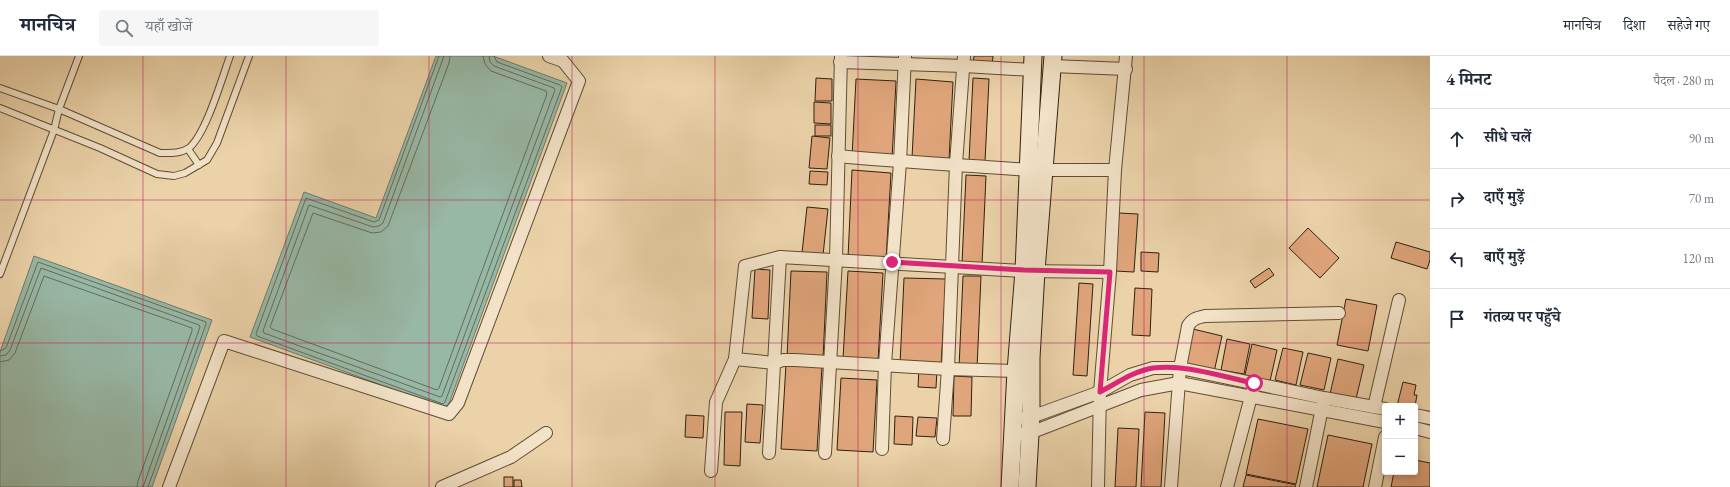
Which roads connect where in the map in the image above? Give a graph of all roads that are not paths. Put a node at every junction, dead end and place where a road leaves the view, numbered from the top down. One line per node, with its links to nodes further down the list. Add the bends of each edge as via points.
1 (78, 56): 14 (lane)
2 (230, 56): 16 (lane, via 202,130 197,140)
3 (249, 56): 20 (lane, via 217,143 207,160)
4 (549, 56): 60 (street, via 563,61 579,81 458,403 449,414 224,341)
5 (1126, 56): 11 (street)
6 (840, 59): 7 (street); 17 (street)
7 (905, 61): 8 (street); 18 (street)
8 (964, 61): 10 (street); 19 (street)
9 (1053, 61): 11 (street); 21 (street)
10 (1033, 63): 21 (street)
11 (1126, 69): 22 (street)
12 (0, 88): 14 (lane)
13 (0, 108): 15 (lane)
14 (59, 109): 15 (lane); 16 (lane, via 160,153 176,153)
15 (54, 130): 20 (lane, via 157,174 174,176); 29 (lane)
16 (188, 148): 20 (lane)
17 (838, 156): 18 (street); 24 (street)
18 (900, 162): 19 (street); 25 (street)
19 (956, 164): 21 (street); 26 (street)
20 (199, 165)
21 (1036, 170): 22 (street); 27 (street)
22 (1115, 170): 28 (street)
23 (780, 258): 24 (street); 32 (street, via 746,266); 34 (street)
24 (836, 259): 25 (street); 33 (street)
25 (892, 262): 26 (street); 35 (street)
26 (952, 266): 27 (street); 37 (street)
27 (1030, 271): 28 (street); 38 (street); 49 (street)
28 (1110, 272): 41 (street)
29 (0, 274)
30 (1399, 300): 45 (street)
31 (1339, 313): 36 (street, via 1196,318 1188,326)
32 (735, 359): 34 (street); 59 (street, via 716,402)
33 (830, 361): 34 (street, via 783,360); 35 (street); 58 (street)
34 (775, 363): 57 (street)
35 (885, 364): 37 (street); 56 (street)
36 (1180, 368): 39 (street); 40 (street); 41 (street, via 1153,368 1130,375)
37 (948, 369): 38 (street); 54 (street)
38 (1016, 371): 50 (street)
39 (1179, 383): 42 (street); 44 (street, via 1141,390); 65 (street)
40 (1254, 383): 42 (street); 43 (street)
41 (1100, 392): 44 (street); 49 (street)
42 (1251, 396): 43 (street); 66 (street)
43 (1323, 404): 45 (street); 48 (street); 67 (street)
44 (1100, 407): 49 (street); 64 (street)
45 (1379, 408)
46 (1418, 416): 47 (street)
47 (1430, 418)
48 (1382, 421)
49 (1030, 425): 50 (street); 50 (street); 63 (street)
50 (1013, 427): 62 (street)
51 (1418, 429): 52 (street)
52 (1430, 432)
53 (546, 433): 61 (street, via 511,457)
54 (943, 439)
55 (1385, 439): 68 (street)
56 (882, 449)
57 (769, 453)
58 (826, 454)
59 (711, 471)
60 (169, 487)
61 (442, 487)
62 (1010, 487)
63 (1027, 487)
64 (1098, 487)
65 (1171, 487)
66 (1227, 487)
67 (1306, 487)
68 (1375, 487)

